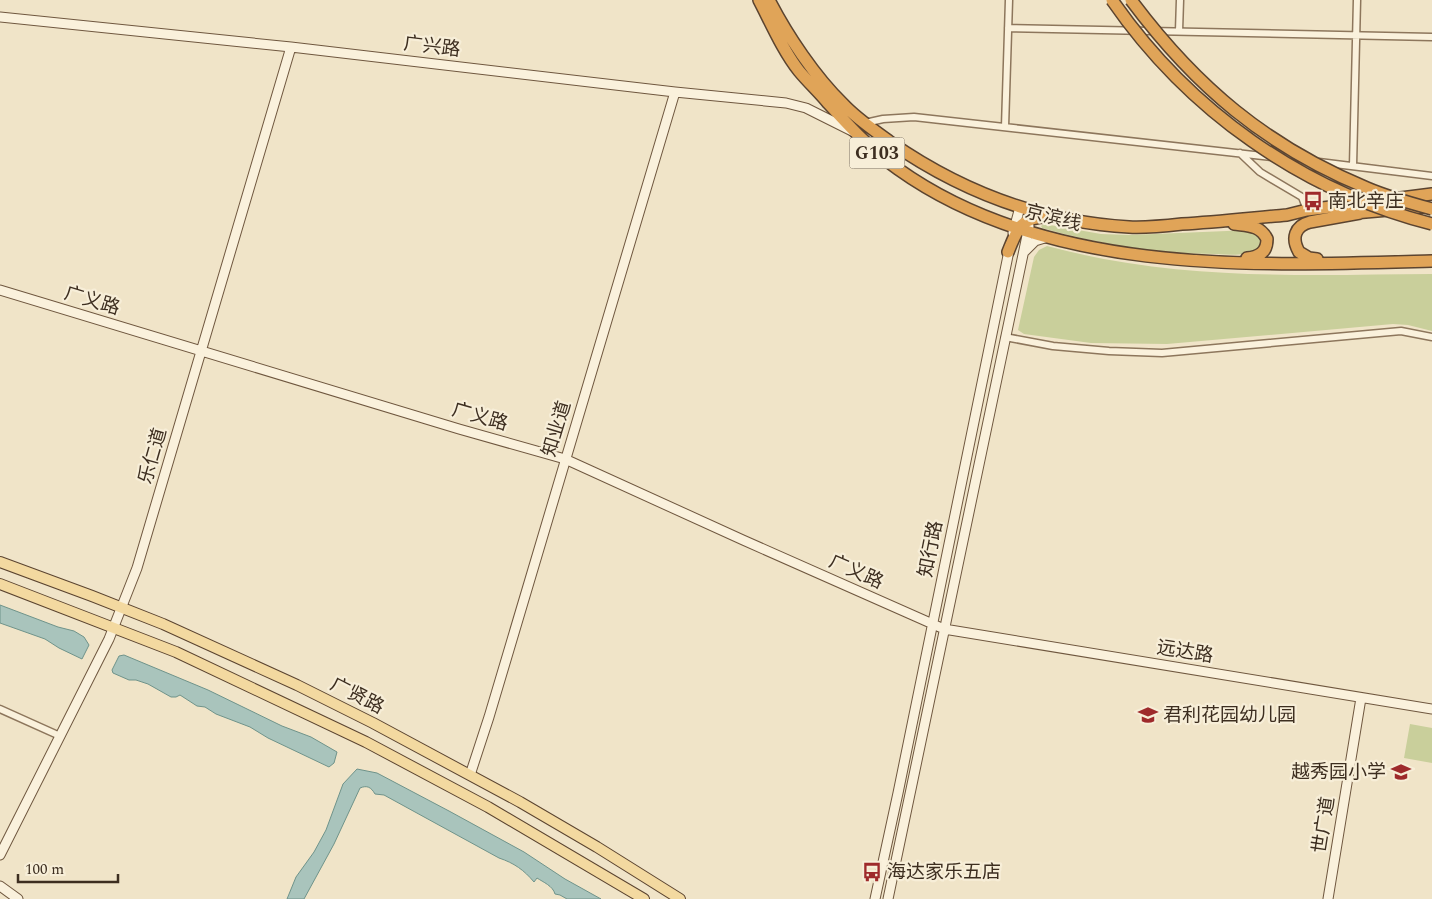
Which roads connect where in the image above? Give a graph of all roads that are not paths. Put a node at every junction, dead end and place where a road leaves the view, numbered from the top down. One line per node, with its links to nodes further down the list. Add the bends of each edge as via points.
1 (759, 0): 17 (highway, 京滨线 / G103, via 798,70)
2 (769, 0): 15 (highway, 京滨线 / G103, via 789,36 822,80)
3 (1008, 0): 9 (street)
4 (1112, 0): 29 (highway, bridge, via 1164,66 1246,138 1349,196)
5 (1131, 0): 23 (highway, bridge, via 1162,41 1198,79 1256,128 1295,153 1346,178 1386,195)
6 (1180, 0): 10 (street)
7 (1357, 0): 11 (street)
8 (0, 17): 13 (street, 广兴路)
9 (1008, 28): 10 (street); 16 (street)
10 (1179, 31): 11 (street)
11 (1356, 35): 12 (street); 19 (street)
12 (1432, 37)
13 (291, 47): 14 (street, 广兴路); 40 (street, 乐仁道)
14 (675, 92): 17 (street, 广兴路, via 786,103 806,108); 41 (street, 知业道)
15 (864, 123): 16 (street, via 883,118 914,117); 17 (highway); 22 (highway, 京滨线 / G103, via 940,174)
16 (1005, 127): 18 (street)
17 (854, 132): 30 (highway, 京滨线 / G103, via 921,184 961,206)
18 (1240, 153): 19 (street); 24 (street, via 1260,172 1302,197)
19 (1353, 166): 20 (street)
20 (1432, 176)
21 (1432, 194): 24 (highway, 京滨线)
22 (1020, 207): 26 (highway, 京滨线 / G103); 30 (street, 知行路)
23 (1432, 208): 25 (highway)
24 (1307, 210): 27 (highway, 京滨线)
25 (1360, 213): 27 (highway); 36 (highway, via 1303,224 1294,239 1298,252 1309,258)
26 (1032, 214): 28 (highway, 京滨线, via 1131,227); 30 (highway)
27 (1287, 215): 28 (highway, 京滨线)
28 (1208, 222): 34 (highway, via 1254,226 1264,233 1267,245 1255,258)
29 (1432, 224)
30 (1020, 229): 31 (highway, 京滨线 / G103); 32 (highway); 33 (street, 知行路)
31 (1050, 237): 33 (street, via 1035,241); 34 (highway, 京滨线 / G103, via 1133,254)
32 (1008, 252): 45 (street, 知行路)
33 (1022, 256): 38 (street, 知行路)
34 (1198, 261): 36 (highway, 京滨线 / G103)
35 (1432, 261): 36 (highway, 京滨线 / G103)
36 (1366, 263)
37 (0, 290): 40 (street, 广义路)
38 (1005, 337): 39 (street, via 1054,346 1162,353 1401,331); 47 (street, 知行路)
39 (1432, 337)
40 (201, 350): 41 (street, 广义路); 44 (street, 乐仁道, via 137,568)
41 (566, 459): 45 (street, 广义路); 52 (street, 知业道)
42 (0, 562): 44 (main road, 广贤路)
43 (0, 584): 46 (main road, 广贤路)
44 (122, 607): 46 (street, 乐仁道); 52 (main road, 广贤路, via 297,685)
45 (932, 625): 47 (street, 远达路); 58 (street, 知行路)
46 (114, 627): 51 (street, 乐仁道); 56 (main road, 广贤路, via 208,667 366,742 488,807)
47 (944, 629): 48 (street, 远达路); 59 (street, 知行路)
48 (1361, 698): 50 (street, 远达路); 60 (street, 世广道)
49 (0, 709): 51 (street)
50 (1432, 709)
51 (60, 736): 53 (street, 乐仁道)
52 (470, 775): 57 (main road, 广贤路, via 597,847)
53 (0, 856)
54 (0, 886): 55 (street)
55 (18, 899)
56 (644, 899)
57 (680, 899)
58 (875, 899)
59 (888, 899)
60 (1328, 899)

